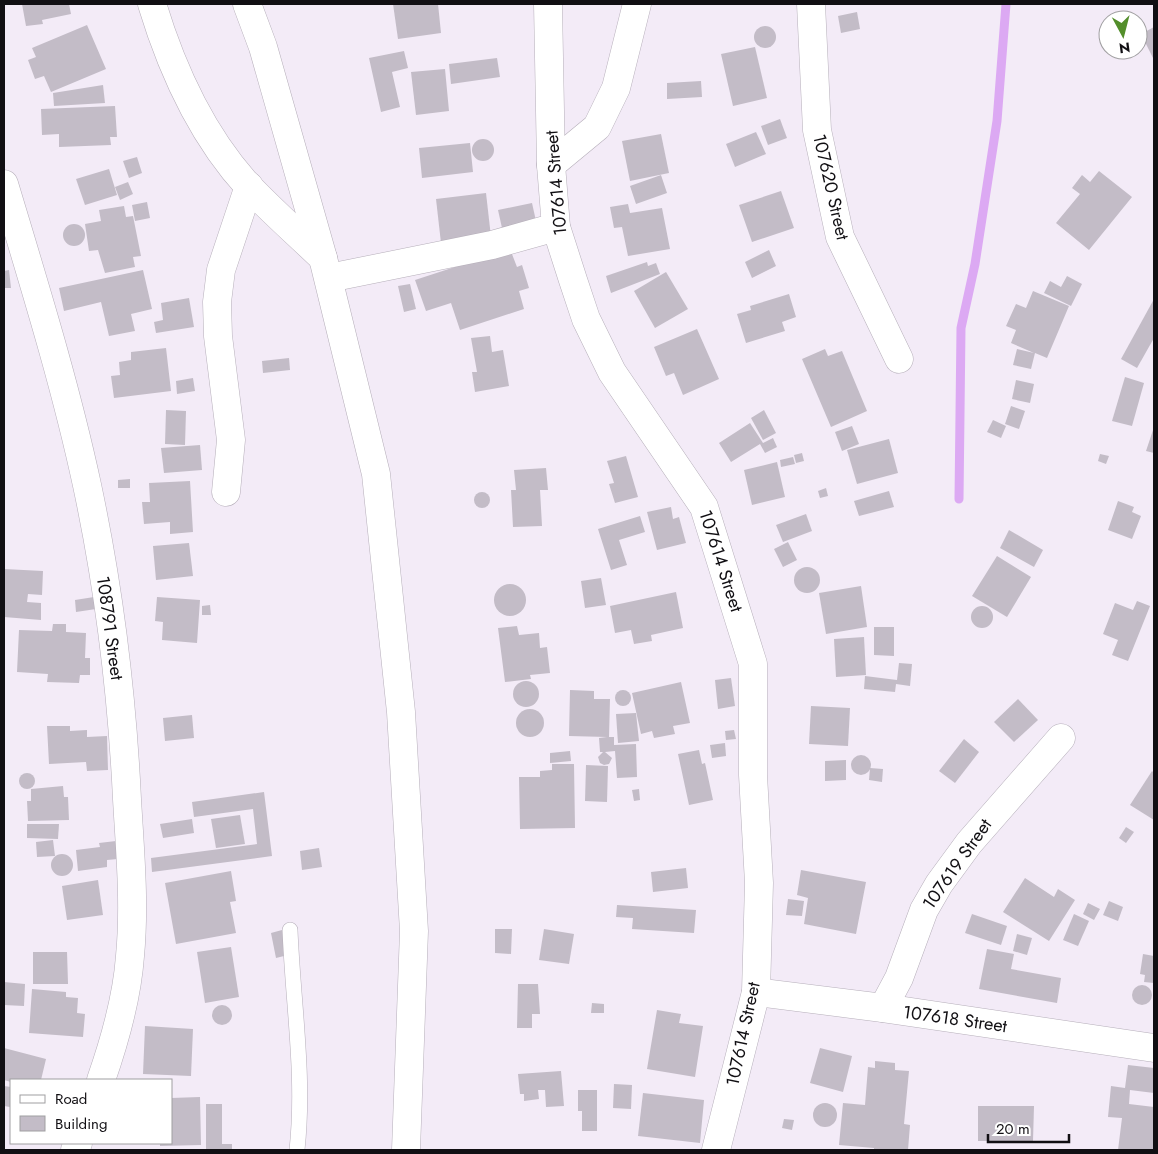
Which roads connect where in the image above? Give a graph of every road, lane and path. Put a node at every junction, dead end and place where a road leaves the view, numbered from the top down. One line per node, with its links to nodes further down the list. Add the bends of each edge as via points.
1 (152, 4): 8 (street, via 166,51 198,118)
2 (247, 4): 10 (street, via 263,47)
3 (548, 4): 6 (street, 107614 Street)
4 (637, 4): 6 (street, via 616,88 597,127)
5 (811, 4): 11 (street, 107620 Street, via 816,130 840,237)
6 (551, 165): 9 (street, 107614 Street)
7 (4, 184): 18 (street, 108791 Street, via 66,396 87,485 124,729 132,892 130,956 117,1033)
8 (249, 186): 10 (street); 12 (street, via 221,270 217,302 230,440)
9 (556, 226): 10 (street, via 492,245); 15 (street, 107614 Street, via 586,319 612,372 704,507 753,664 753,775 759,883)
10 (326, 268): 20 (street, via 376,474 401,712 414,931)
11 (899, 359)
12 (226, 492)
13 (1062, 738): 16 (street, 107619 Street, via 969,842 939,884 924,910 899,978)
14 (290, 930): 19 (lane, via 292,986 300,1046)
15 (756, 992): 16 (street, 107618 Street); 21 (street, 107614 Street)
16 (883, 1008): 17 (street, 107618 Street)
17 (1154, 1048)
18 (101, 1079)
19 (297, 1150)
20 (406, 1150)
21 (716, 1150)

